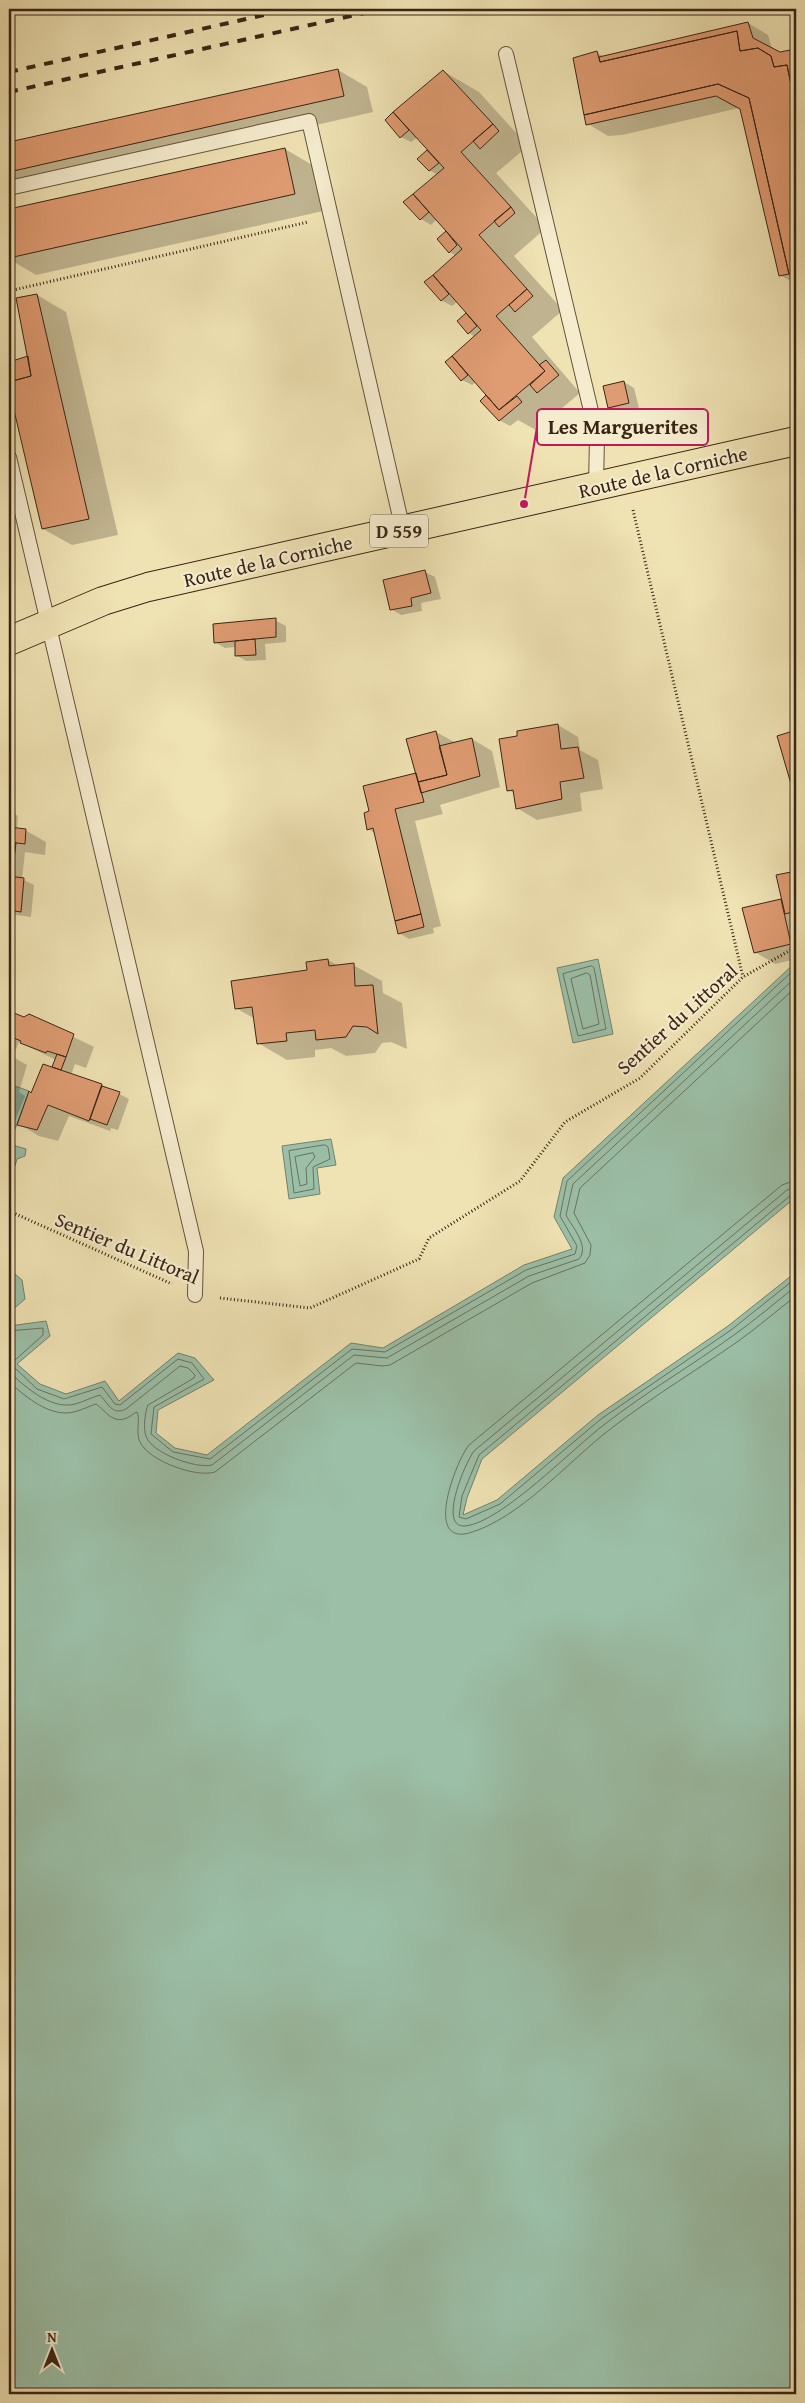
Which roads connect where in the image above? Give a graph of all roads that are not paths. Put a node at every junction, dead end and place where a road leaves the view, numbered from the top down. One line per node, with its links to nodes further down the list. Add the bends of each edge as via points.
1 (506, 54): 5 (lane, via 596,436)
2 (9, 188): 6 (lane, via 309,121)
3 (796, 441): 5 (main road, Route de la Corniche / D 559)
4 (9, 457): 7 (lane)
5 (596, 488): 6 (main road, Route de la Corniche / D 559)
6 (403, 530): 7 (main road, Route de la Corniche / D 559, via 148,587)
7 (50, 622): 8 (main road, Route de la Corniche / D 559); 9 (lane, via 196,1250)
8 (9, 641)
9 (195, 1295)

